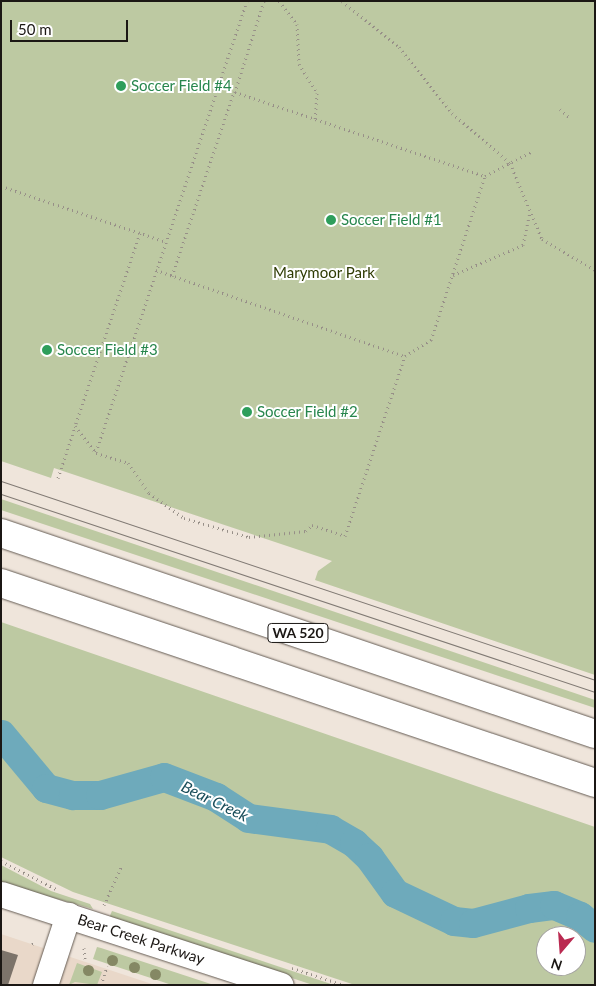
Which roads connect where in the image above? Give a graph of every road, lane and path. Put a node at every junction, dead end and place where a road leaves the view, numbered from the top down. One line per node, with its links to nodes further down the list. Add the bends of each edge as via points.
1 (247, 1): 15 (path)
2 (264, 1): 5 (path)
3 (279, 1): 8 (path, via 298,24 299,64 317,93)
4 (342, 1): 10 (path, via 399,46 452,113)
5 (234, 92): 8 (path); 19 (path)
6 (560, 109): 7 (path)
7 (570, 118)
8 (315, 119): 11 (path)
9 (531, 152): 10 (path)
10 (510, 163): 11 (path); 13 (path)
11 (485, 176): 18 (path)
12 (1, 186): 14 (path)
13 (530, 212): 17 (path, via 542,239); 18 (path, via 523,245)
14 (140, 233): 15 (path); 21 (path)
15 (166, 242): 16 (path)
16 (156, 270): 19 (path); 22 (path)
17 (595, 270)
18 (453, 275): 20 (path, via 431,340)
19 (172, 276): 20 (path)
20 (405, 356): 22 (path, via 345,536 312,525 306,531 249,538 205,527 168,509 150,494 128,463)
21 (75, 426): 22 (path); 23 (path)
22 (96, 453)
23 (58, 478)
24 (1, 533): 26 (highway, WA 520)
25 (1, 583): 27 (highway)
26 (595, 734)
27 (595, 783)
28 (122, 865): 30 (path)
29 (1, 894): 32 (main road, Bear Creek Parkway)
30 (104, 905)
31 (1, 910): 32 (main road, Bear Creek Parkway)
32 (65, 923): 36 (main road); 38 (main road, Bear Creek Parkway); 39 (main road, Bear Creek Parkway)
33 (84, 948): 34 (path)
34 (85, 959)
35 (107, 966): 37 (path)
36 (44, 985)
37 (101, 985)
38 (230, 985)
39 (281, 985)

